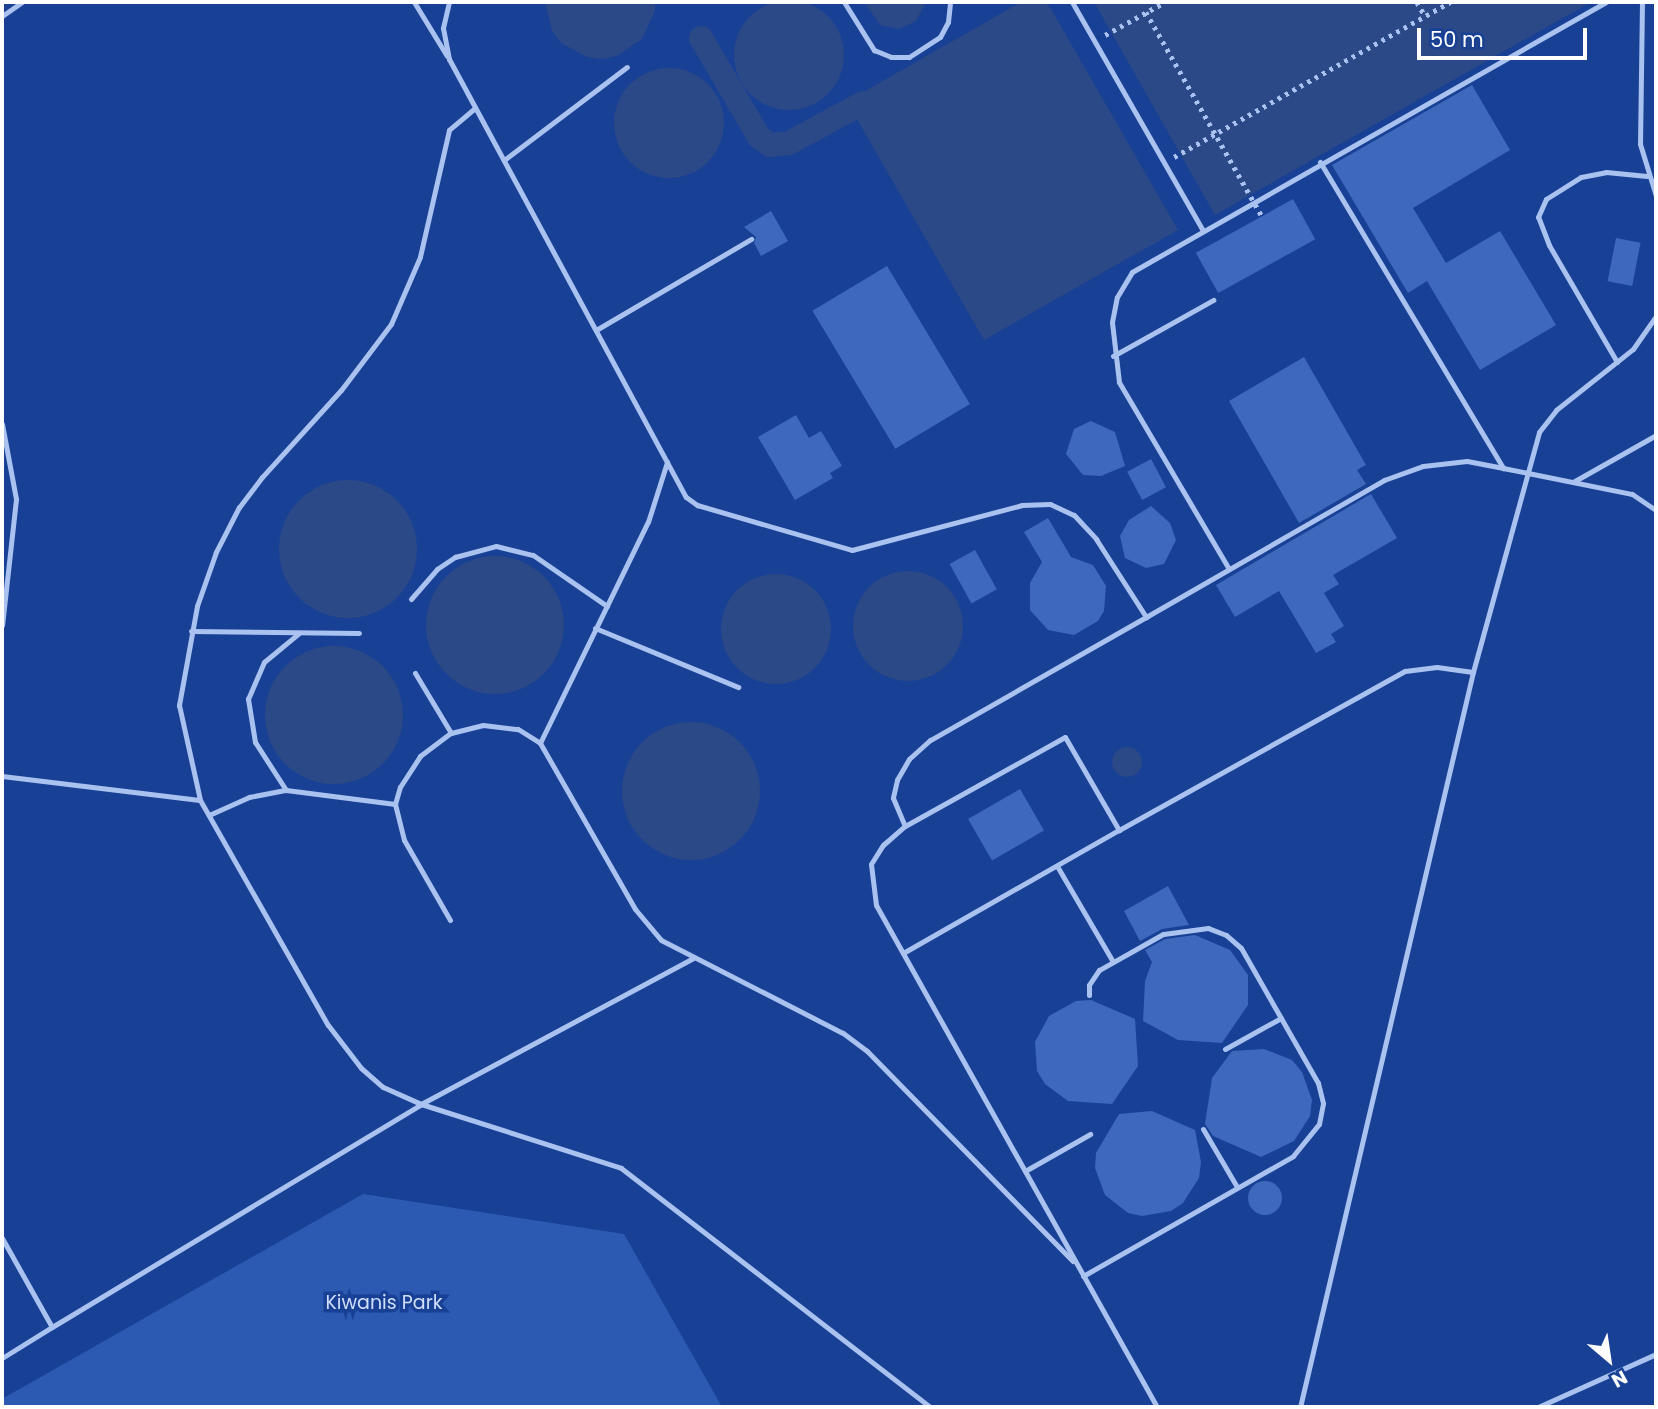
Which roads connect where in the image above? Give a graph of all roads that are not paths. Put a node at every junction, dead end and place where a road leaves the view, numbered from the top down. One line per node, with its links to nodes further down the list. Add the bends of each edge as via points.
1 (22, 2): 9 (lane)
2 (414, 2): 10 (lane)
3 (449, 2): 10 (lane, via 443,28)
4 (844, 2): 5 (lane, via 874,50 891,57 909,57 940,37 948,22)
5 (950, 2)
6 (1072, 2): 17 (lane)
7 (1606, 2): 14 (lane)
8 (1642, 2): 15 (lane, via 1640,144)
9 (2, 16)
10 (449, 59): 12 (lane)
11 (627, 67): 13 (lane)
12 (475, 108): 13 (lane); 37 (lane, via 449,130 420,257 391,324 239,507 216,552)
13 (504, 160): 21 (lane)
14 (1320, 162): 17 (lane); 27 (lane)
15 (1647, 176): 16 (lane); 23 (lane, via 1606,172 1581,177 1546,199 1538,217 1549,245)
16 (1656, 196)
17 (1202, 229): 22 (lane, via 1132,272 1116,297)
18 (751, 239): 21 (lane)
19 (1213, 300): 22 (lane)
20 (1656, 316): 23 (lane, via 1633,349)
21 (596, 330): 26 (lane)
22 (1113, 356): 31 (lane, via 1133,411)
23 (1617, 362): 28 (lane, via 1556,410 1539,432)
24 (2, 424): 35 (lane, via 16,499)
25 (1656, 435): 29 (lane)
26 (667, 462): 33 (lane, via 648,522); 34 (lane, via 686,497 696,505 852,550 1023,505 1051,504 1074,515 1096,539)
27 (1503, 468): 28 (lane); 31 (lane, via 1467,461 1423,466 1384,480)
28 (1528, 473): 29 (lane); 40 (lane)
29 (1572, 482): 30 (lane, via 1632,494)
30 (1656, 510)
31 (1229, 569): 34 (lane)
32 (411, 599): 33 (lane, via 437,569 455,557 496,546 533,555)
33 (607, 606): 36 (lane)
34 (1146, 617): 50 (lane, via 930,740 909,759 897,779 893,798)
35 (2, 625)
36 (596, 628): 42 (lane); 44 (lane)
37 (191, 631): 38 (lane); 47 (lane, via 179,705)
38 (299, 633): 39 (lane); 46 (lane, via 264,662 248,699 255,742)
39 (359, 633)
40 (1473, 672): 51 (lane, via 1437,667 1405,671); 73 (lane)
41 (415, 673): 43 (lane)
42 (738, 687)
43 (451, 733): 44 (lane, via 500,725 529,733); 48 (lane, via 420,756)
44 (540, 743): 55 (lane, via 635,909 661,940)
45 (2, 776): 47 (lane)
46 (286, 790): 48 (lane); 49 (lane, via 249,797)
47 (200, 800): 49 (lane)
48 (395, 804): 53 (lane, via 404,840)
49 (209, 815): 60 (lane, via 346,1050 383,1087)
50 (905, 826): 51 (lane, via 1065,737); 54 (lane, via 883,845 871,864 870,885)
51 (1119, 830): 52 (lane)
52 (1057, 866): 54 (lane); 56 (lane)
53 (450, 920)
54 (903, 953): 63 (lane)
55 (693, 958): 60 (lane); 66 (lane, via 843,1033 867,1051)
56 (1113, 962): 57 (lane, via 1092,977); 58 (lane, via 1163,934 1208,928 1241,948)
57 (1088, 995)
58 (1281, 1018): 59 (lane); 64 (lane, via 1318,1083 1323,1103 1319,1124 1293,1156)
59 (1225, 1049)
60 (421, 1104): 68 (lane); 71 (lane, via 621,1168)
61 (1203, 1129): 64 (lane)
62 (1090, 1134): 63 (lane)
63 (1025, 1171): 66 (lane)
64 (1237, 1187): 67 (lane)
65 (2, 1238): 68 (lane)
66 (1077, 1266): 67 (lane)
67 (1083, 1276): 72 (lane)
68 (52, 1327): 70 (lane)
69 (1656, 1354): 74 (lane)
70 (2, 1358)
71 (930, 1407)
72 (1157, 1407)
73 (1300, 1407)
74 (1538, 1407)

